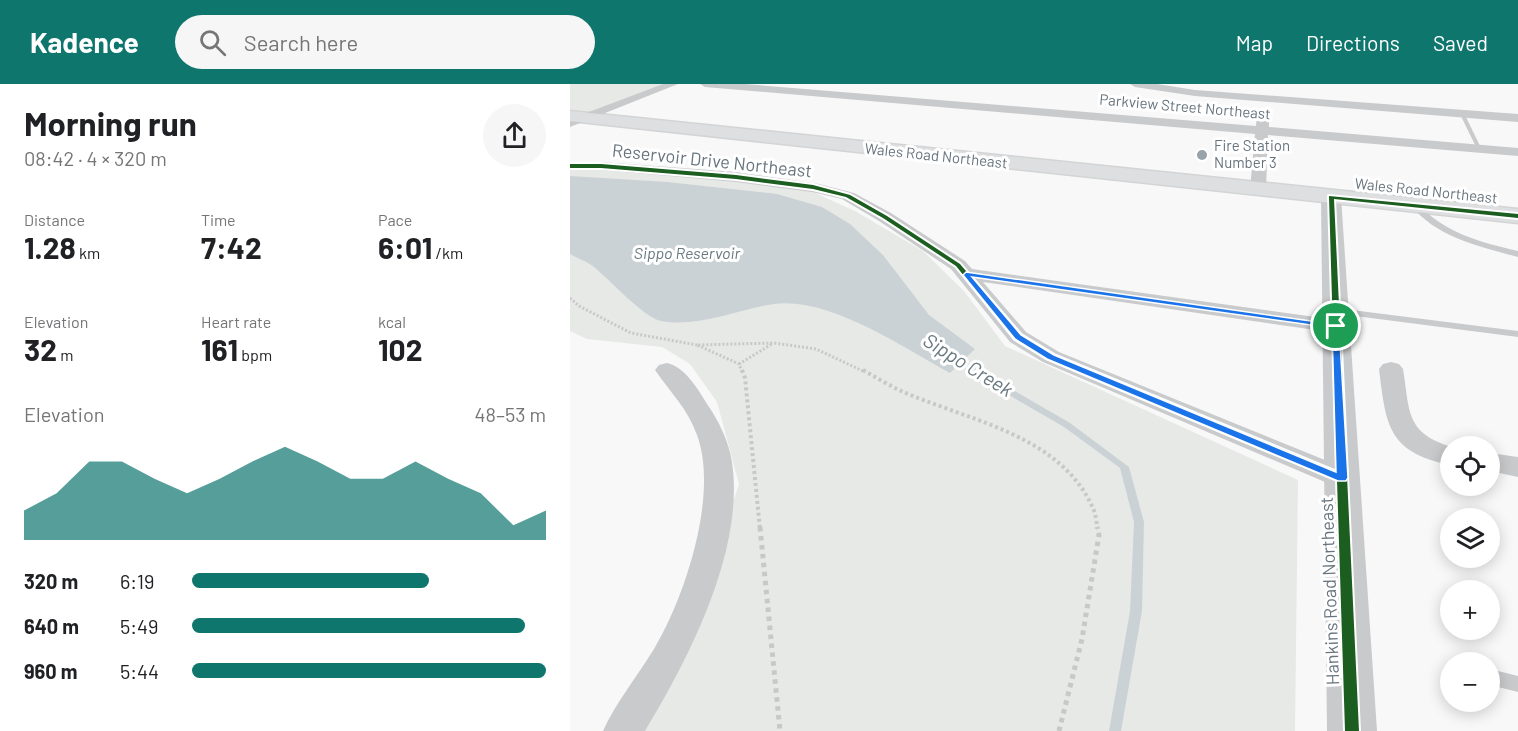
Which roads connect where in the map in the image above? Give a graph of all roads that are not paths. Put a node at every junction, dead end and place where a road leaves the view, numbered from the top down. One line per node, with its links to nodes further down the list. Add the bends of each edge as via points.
1 (673, 84): 8 (street)
2 (705, 84): 9 (street, Parkview Street Northeast)
3 (1135, 84): 4 (street)
4 (1167, 86): 5 (street)
5 (1264, 99): 6 (street, via 1370,101); 9 (street)
6 (1461, 113): 7 (street); 10 (lane)
7 (1518, 118)
8 (575, 119): 13 (main road, Wales Road Northeast)
9 (1262, 130): 10 (street, Parkview Street Northeast); 13 (street)
10 (1480, 149): 11 (street, Parkview Street Northeast)
11 (1518, 152)
12 (570, 166): 18 (street, Reservoir Drive Northeast, via 705,173 838,193 942,253)
13 (1258, 189): 14 (main road, Wales Road Northeast)
14 (1331, 197): 15 (main road, Wales Road Northeast); 19 (street, Hankins Road Northeast)
15 (1415, 205): 16 (main road, Wales Road Northeast); 17 (lane, via 1424,216 1467,239)
16 (1518, 216)
17 (1518, 254)
18 (966, 274): 19 (street); 26 (street, Reservoir Drive Northeast, via 1018,337 1051,357)
19 (1336, 319): 20 (lane); 26 (street, Hankins Road Northeast)
20 (1518, 334)
21 (1391, 369): 23 (street, via 1404,432 1420,445)
22 (667, 370): 29 (street, via 701,413 718,460 720,485 709,547 679,638)
23 (1440, 452)
24 (1500, 464): 25 (street)
25 (1518, 467)
26 (1342, 478): 30 (street, Hankins Road Northeast)
27 (1500, 680): 28 (lane)
28 (1518, 684)
29 (623, 731)
30 (1352, 731)

